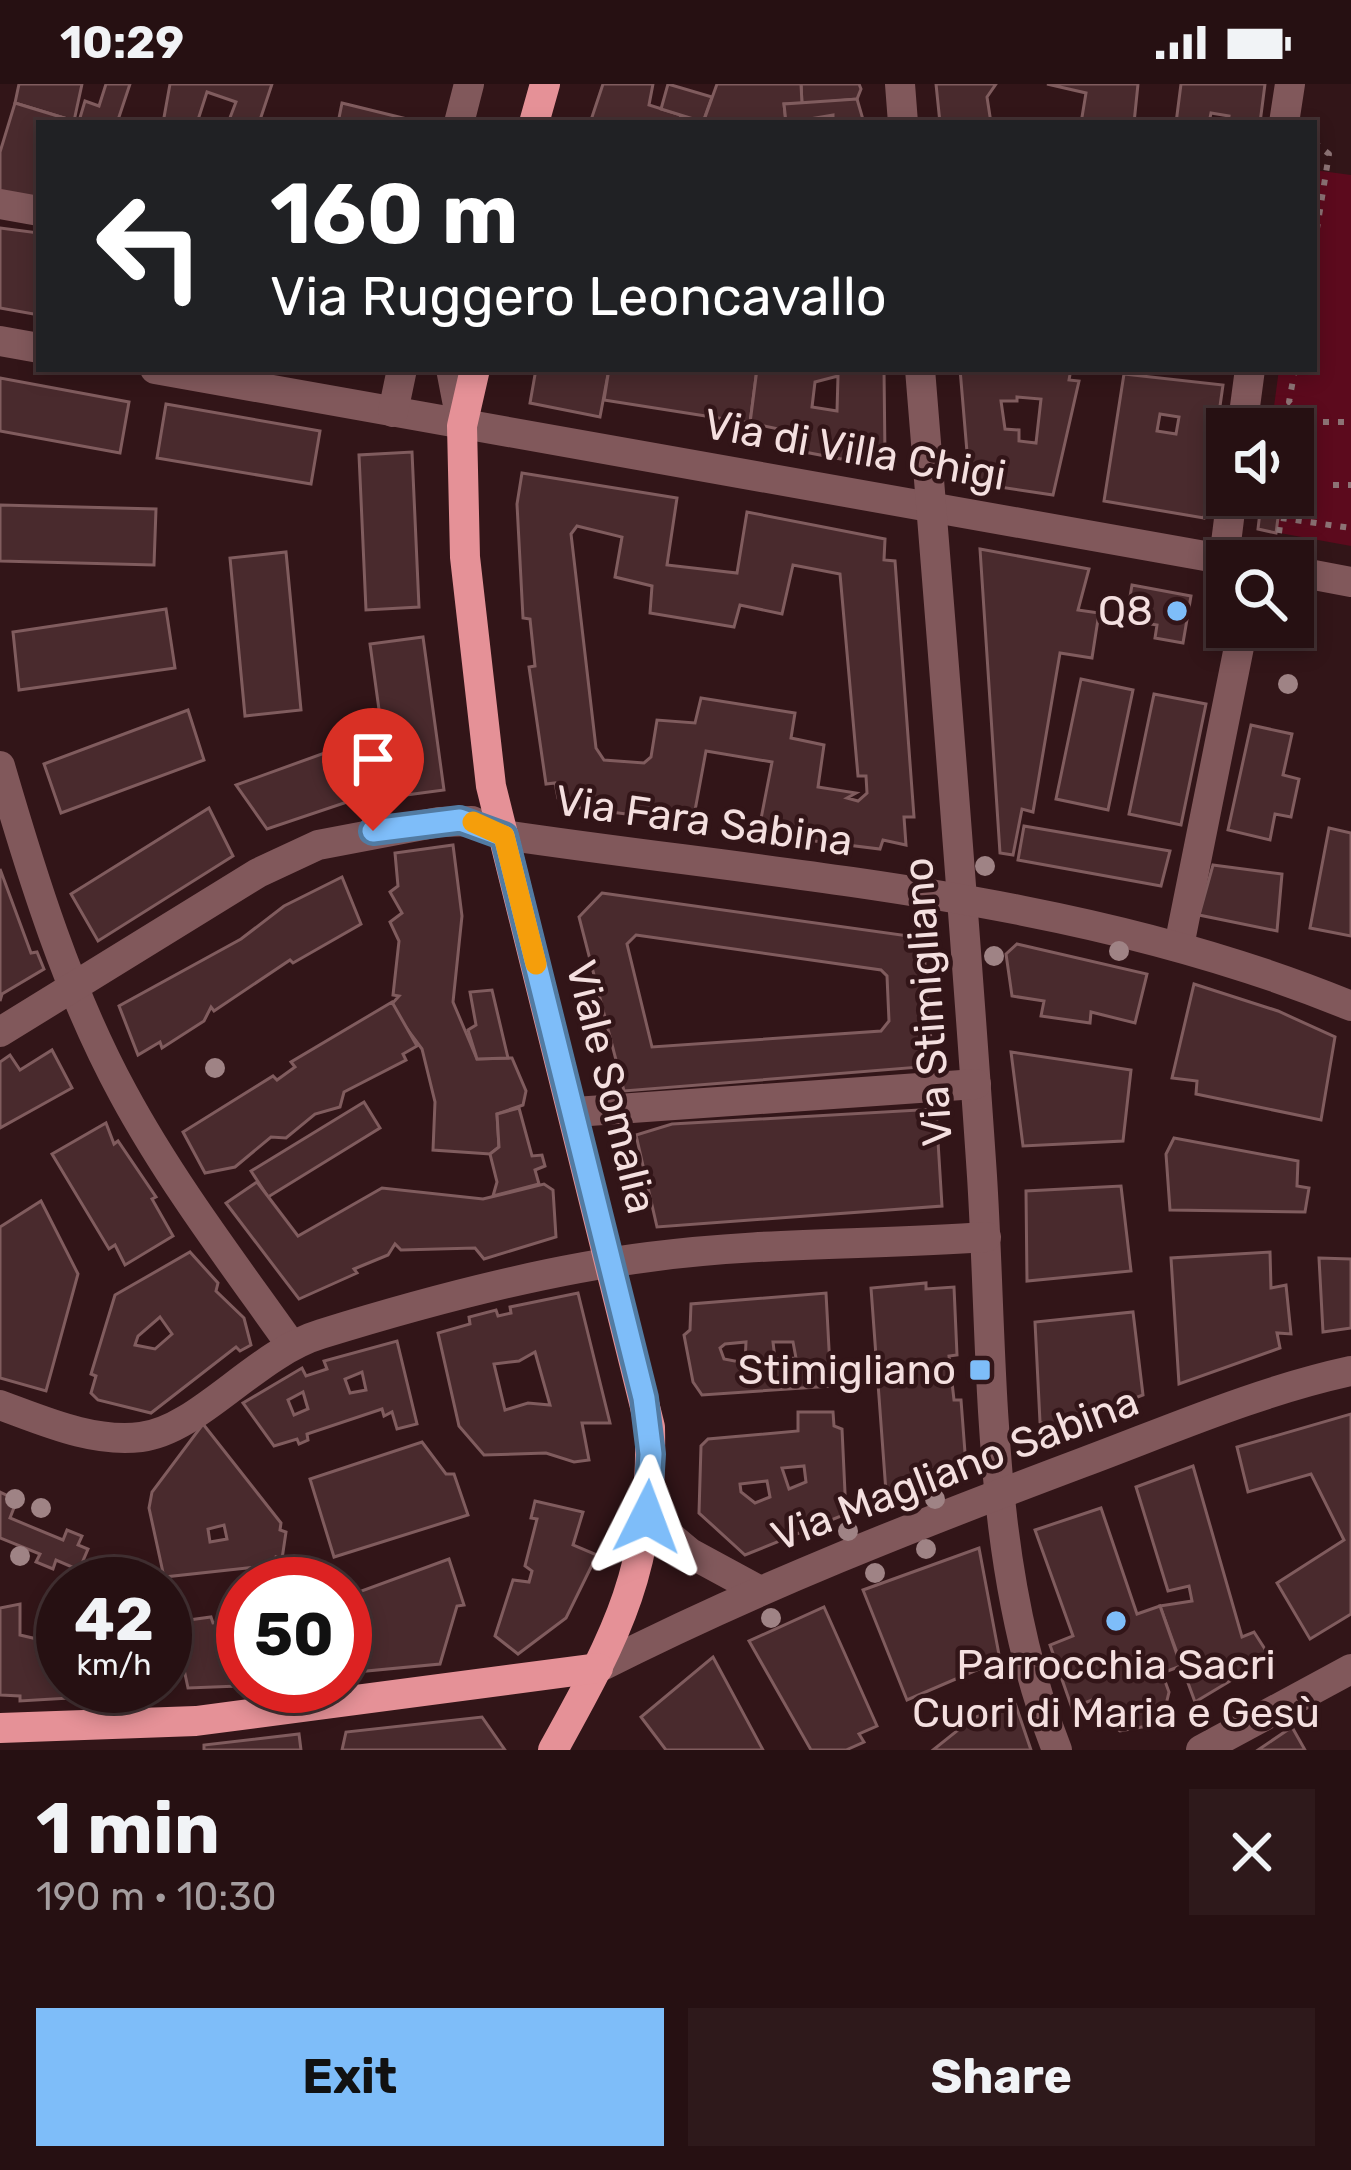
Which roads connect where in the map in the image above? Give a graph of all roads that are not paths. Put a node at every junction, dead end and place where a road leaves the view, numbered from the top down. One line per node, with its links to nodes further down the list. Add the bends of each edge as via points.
1 (469, 84): 5 (street)
2 (545, 84): 6 (main road)
3 (900, 84): 7 (street)
4 (1289, 84): 8 (street)
5 (460, 120)
6 (535, 120)
7 (903, 120)
8 (1284, 120)
9 (0, 204): 10 (street)
10 (36, 210)
11 (0, 340): 12 (street)
12 (36, 347)
13 (172, 372): 20 (street, Via di Villa Chigi)
14 (401, 372): 20 (street)
15 (452, 372): 21 (street)
16 (475, 372): 21 (main road, Viale Somalia)
17 (920, 372): 22 (street, Via Stimigliano)
18 (1250, 372): 19 (street)
19 (1244, 408)
20 (393, 412): 21 (street, Via di Villa Chigi)
21 (462, 426): 22 (street, Via di Villa Chigi); 28 (main road, Viale Somalia, via 474,658)
22 (931, 505): 23 (street, Via di Villa Chigi); 29 (street, Via Stimigliano)
23 (1206, 556)
24 (1314, 576): 25 (street)
25 (1351, 582)
26 (1239, 648): 30 (street)
27 (0, 766): 31 (street)
28 (504, 836): 29 (street, Via Fara Sabina); 31 (street, Via Fara Sabina, via 460,820 334,839 258,873); 35 (main road, Viale Somalia)
29 (963, 901): 30 (street, Via Fara Sabina); 34 (street, Via Stimigliano)
30 (1179, 946): 32 (street, Via Fara Sabina)
31 (75, 986): 33 (street, Via Fara Sabina); 38 (street, via 136,1117)
32 (1351, 1006)
33 (0, 1031)
34 (976, 1084): 35 (street); 36 (street, Via Stimigliano)
35 (575, 1112): 37 (main road, Viale Somalia)
36 (986, 1238): 37 (street); 41 (street, Via Stimigliano)
37 (613, 1262): 38 (street); 42 (main road, Viale Somalia, via 650,1427)
38 (291, 1345): 40 (street, via 186,1420 138,1438 89,1434)
39 (1351, 1371): 41 (street, Via Magliano Sabina, via 1258,1397)
40 (0, 1405)
41 (999, 1495): 43 (street, Via Magliano Sabina); 48 (street, Via Stimigliano, via 1022,1634)
42 (647, 1517): 43 (street, via 690,1553); 44 (main road, Viale Somalia, via 632,1596)
43 (760, 1591): 44 (street, Via Magliano Sabina)
44 (598, 1668): 46 (main road, via 196,1721); 47 (main road, Viale Somalia)
45 (1351, 1669): 49 (street)
46 (0, 1728)
47 (553, 1750)
48 (1057, 1750)
49 (1201, 1750)

